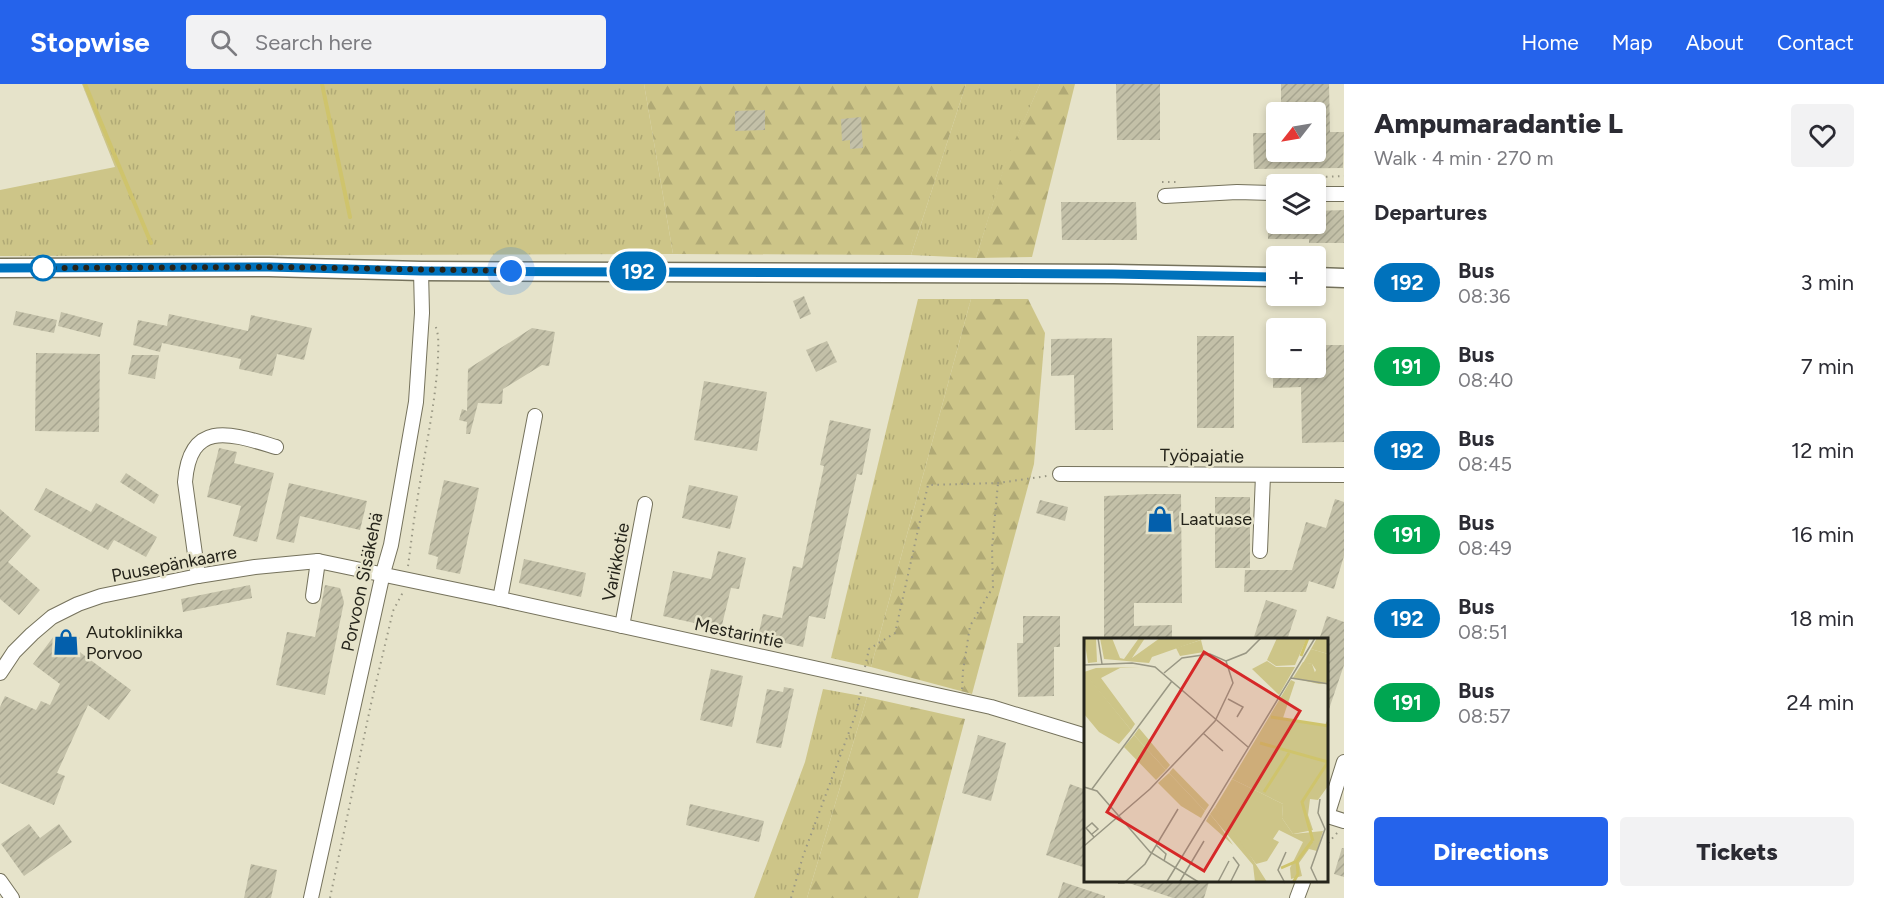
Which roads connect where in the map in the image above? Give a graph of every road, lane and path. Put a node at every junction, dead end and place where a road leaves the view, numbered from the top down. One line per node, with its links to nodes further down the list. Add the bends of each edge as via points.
1 (1266, 193): 4 (street)
2 (1326, 194): 3 (street)
3 (1344, 194)
4 (1165, 196)
5 (0, 268): 6 (main road)
6 (421, 271): 7 (main road); 10 (street, Porvoon Sisäkehä)
7 (1266, 277)
8 (1326, 277): 9 (main road)
9 (1344, 278)
10 (422, 314): 20 (street, Porvoon Sisäkehä, via 416,402); 22 (path, via 437,329 437,382)
11 (535, 416): 24 (street)
12 (276, 447): 21 (street, via 222,434 201,441 190,453 185,482)
13 (1060, 474): 14 (street, Työpajatie); 16 (path)
14 (1263, 475): 15 (street, Työpajatie); 18 (street)
15 (1344, 476)
16 (998, 483): 27 (path, via 928,485 895,633 869,650); 28 (path, via 993,587 970,626)
17 (645, 504): 25 (street, Varikkotie)
18 (1260, 551)
19 (318, 561): 20 (street, Puusepänkaarre); 21 (street, Puusepänkaarre); 23 (street)
20 (383, 573): 22 (street, Mestarintie); 40 (street, Porvoon Sisäkehä)
21 (198, 576): 26 (street, Puusepänkaarre, via 78,604 52,617 32,634)
22 (406, 579): 24 (street, Mestarintie); 41 (path, via 387,634)
23 (313, 596)
24 (500, 599): 25 (street, Mestarintie)
25 (622, 626): 27 (street, Mestarintie)
26 (0, 673)
27 (864, 678): 28 (street, Mestarintie); 42 (path, via 855,716)
28 (962, 701): 29 (street, Mestarintie)
29 (1084, 735)
30 (1344, 762): 31 (street)
31 (1329, 812)
32 (1329, 816): 33 (street)
33 (1343, 826): 35 (path)
34 (1329, 836): 35 (path)
35 (1332, 837): 36 (path)
36 (1329, 842)
37 (0, 881): 39 (street)
38 (1303, 883): 43 (street)
39 (12, 898)
40 (311, 898)
41 (330, 898)
42 (791, 898)
43 (1297, 898)

